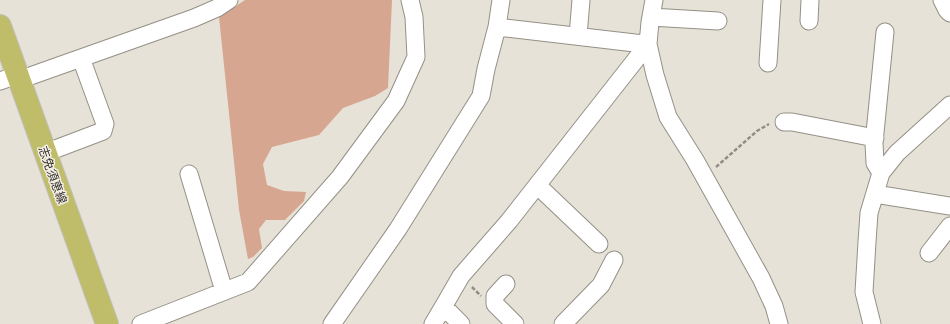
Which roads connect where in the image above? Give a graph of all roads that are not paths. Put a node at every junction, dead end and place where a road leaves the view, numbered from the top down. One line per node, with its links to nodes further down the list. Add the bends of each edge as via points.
1 (229, 0): 18 (street, via 194,18)
2 (410, 0): 35 (street, via 414,17 416,57 396,101 340,178 248,282)
3 (501, 0): 14 (street)
4 (581, 0): 16 (street)
5 (654, 0): 10 (street)
6 (772, 0): 19 (street)
7 (810, 0): 12 (street)
8 (942, 0): 9 (street)
9 (950, 13)
10 (651, 17): 11 (street); 17 (street)
11 (718, 20)
12 (809, 21)
13 (0, 26): 20 (main road, 志免須恵線)
14 (497, 26): 16 (street); 39 (street, via 481,96 398,229)
15 (885, 32): 23 (street)
16 (578, 36): 17 (street)
17 (648, 44): 27 (street); 44 (street, via 668,117 705,177 764,285)
18 (81, 58): 20 (street); 24 (street, via 105,124 103,131)
19 (768, 63)
20 (12, 79): 24 (main road, 志免須恵線)
21 (950, 105): 25 (street, via 897,153)
22 (784, 122): 23 (street)
23 (875, 138): 25 (street, via 876,163)
24 (45, 153): 37 (main road, 志免須恵線)
25 (881, 173): 28 (street)
26 (189, 174): 35 (street)
27 (537, 185): 31 (street); 36 (street, via 461,276)
28 (875, 194): 29 (street); 45 (street, via 869,213 864,292)
29 (950, 206)
30 (950, 226): 32 (street)
31 (599, 244)
32 (929, 253)
33 (614, 260): 43 (street, via 601,285)
34 (506, 284): 42 (street, via 494,296 495,304)
35 (224, 291): 38 (street)
36 (444, 307): 40 (street); 41 (street)
37 (107, 324)
38 (141, 324)
39 (332, 324)
40 (433, 324)
41 (461, 324)
42 (515, 324)
43 (563, 324)
44 (779, 324)
45 (872, 324)

